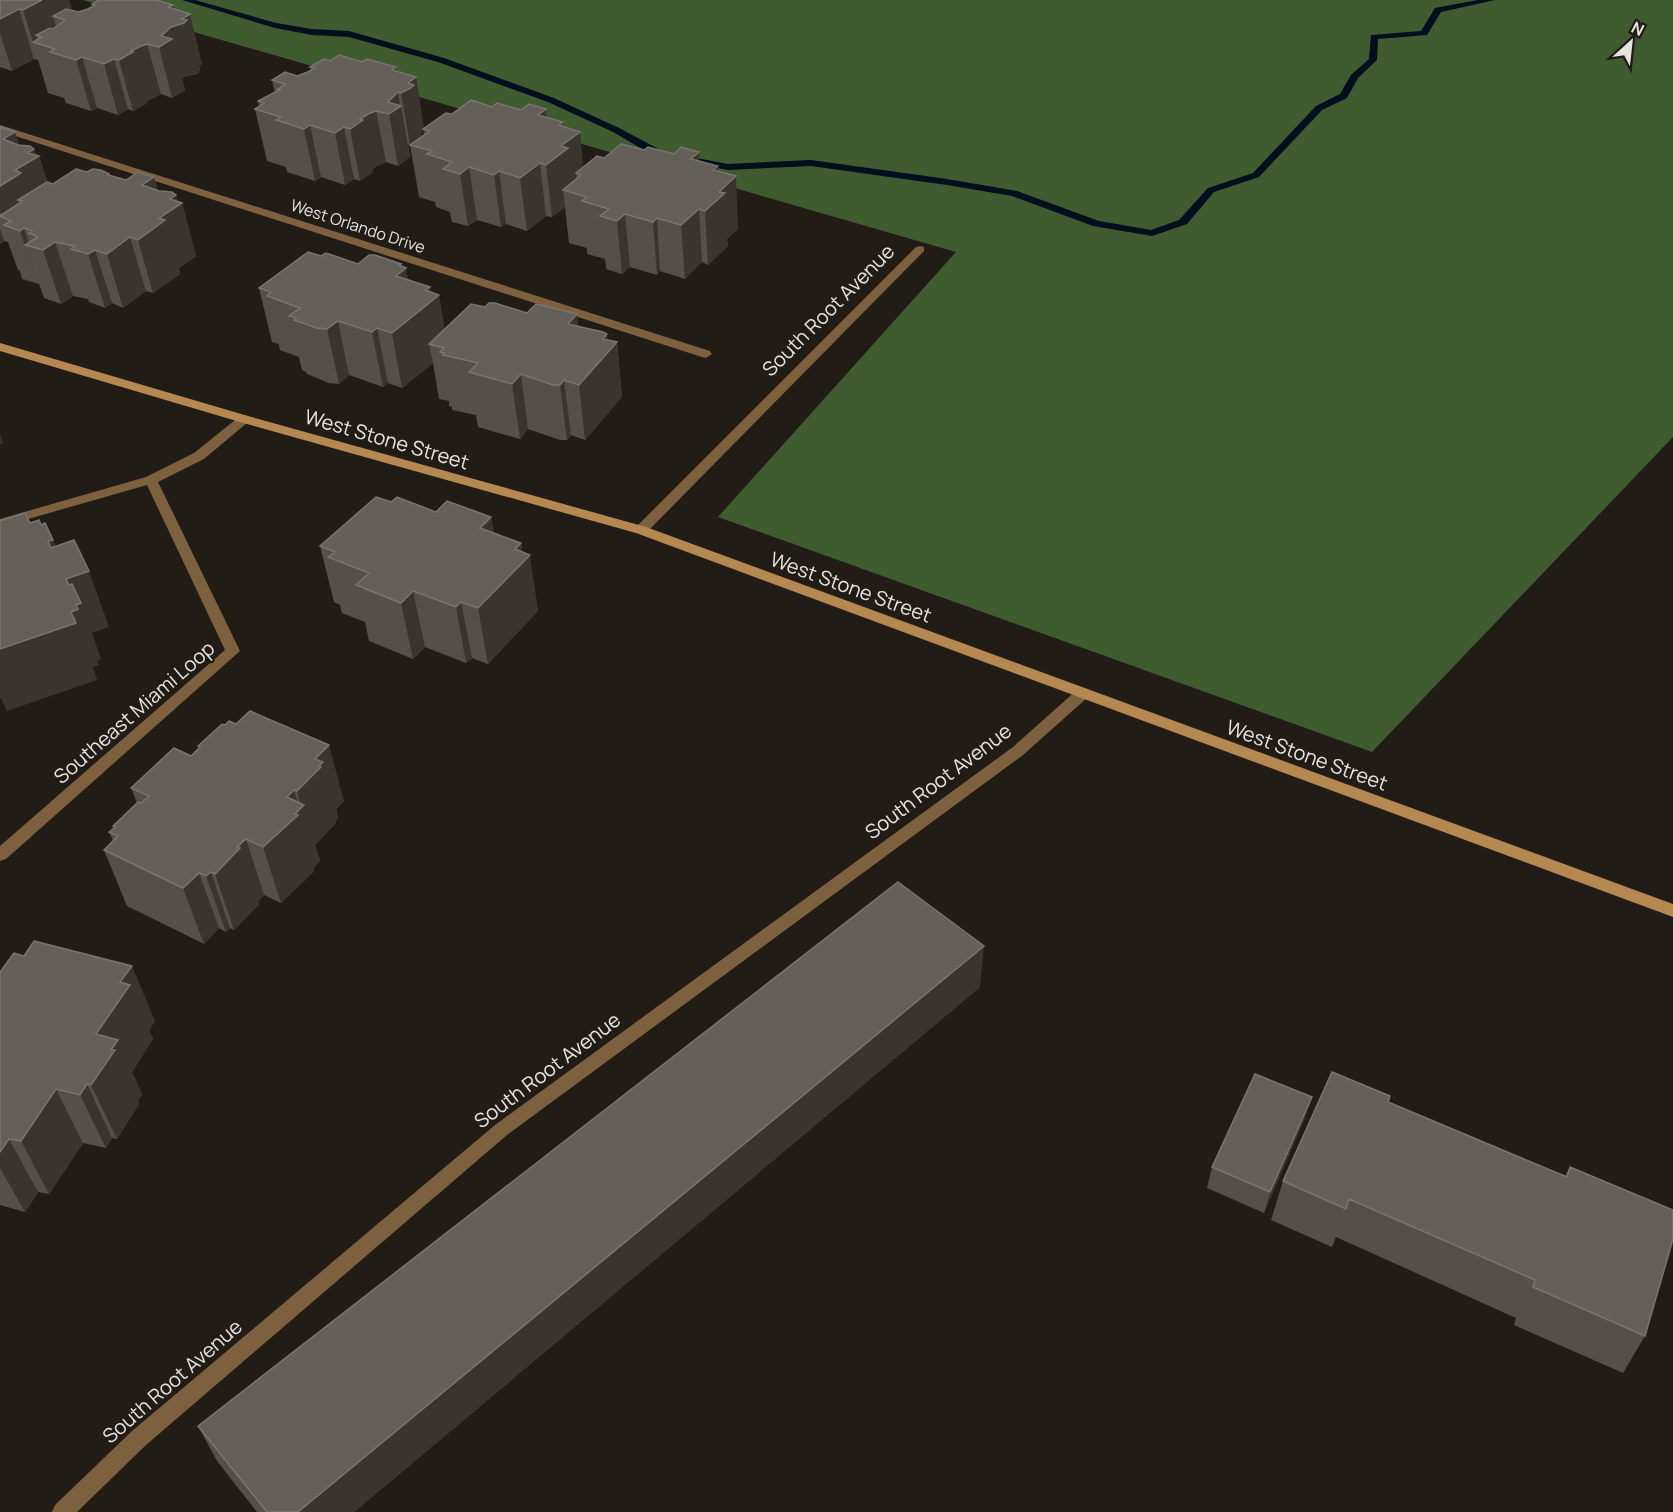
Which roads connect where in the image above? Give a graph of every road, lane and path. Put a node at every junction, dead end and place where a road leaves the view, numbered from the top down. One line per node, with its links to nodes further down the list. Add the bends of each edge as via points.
1 (0, 128): 4 (street, West Orlando Drive)
2 (920, 249): 8 (street, South Root Avenue)
3 (0, 346): 5 (street, West Stone Street)
4 (706, 354)
5 (244, 419): 6 (street, via 199,456); 8 (street, West Stone Street)
6 (151, 480): 7 (street); 10 (street, Southeast Miami Loop, via 233,651)
7 (0, 523)
8 (641, 530): 9 (street, West Stone Street)
9 (1083, 693): 11 (street, West Stone Street); 12 (street, South Root Avenue, via 1018,751 501,1130 139,1438)
10 (0, 855)
11 (1673, 911)
12 (62, 1512)

